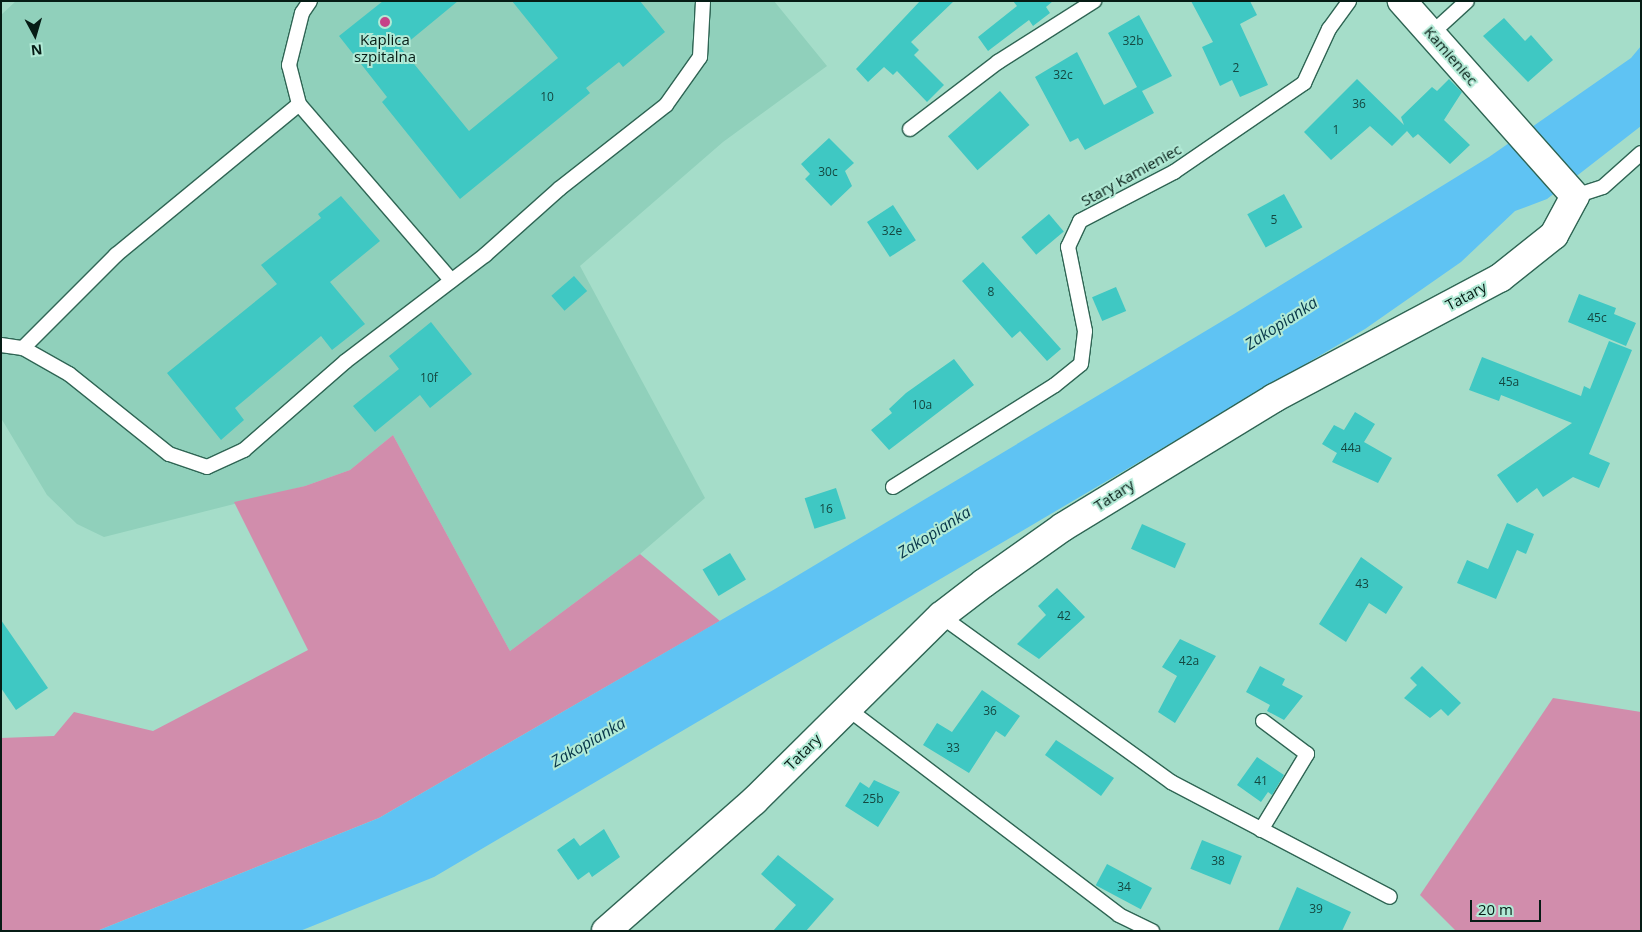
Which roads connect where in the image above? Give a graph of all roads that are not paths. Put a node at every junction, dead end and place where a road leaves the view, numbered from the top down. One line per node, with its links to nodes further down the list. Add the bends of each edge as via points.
1 (310, 1): 8 (lane, via 302,13 289,65)
2 (704, 1): 12 (lane, via 700,58 666,105)
3 (1094, 1): 9 (lane, via 998,62)
4 (1349, 1): 15 (lane, Stary Kamieniec, via 1329,29 1304,83 1174,172 1080,221 1068,247 1085,331 1081,364 1055,385)
5 (1402, 1): 7 (street, Kamieniec)
6 (1467, 1): 7 (lane)
7 (1432, 33): 11 (street, Kamieniec)
8 (299, 104): 12 (lane); 14 (lane, via 116,255)
9 (910, 129)
10 (1641, 153): 11 (lane, via 1603,187)
11 (1571, 190): 16 (street, Tatary, via 1554,235 1500,278 1274,398 1145,475 1050,536)
12 (451, 280): 14 (lane, via 346,361 244,450 207,468 169,454 68,374)
13 (1, 344): 14 (lane)
14 (23, 348)
15 (893, 487)
16 (941, 616): 17 (street, Tatary); 19 (lane, via 1171,782)
17 (848, 709): 21 (street, Tatary, via 754,801); 22 (lane, via 1119,915)
18 (1263, 721): 19 (lane, via 1307,754)
19 (1261, 830): 20 (lane)
20 (1390, 897)
21 (606, 931)
22 (1152, 931)

